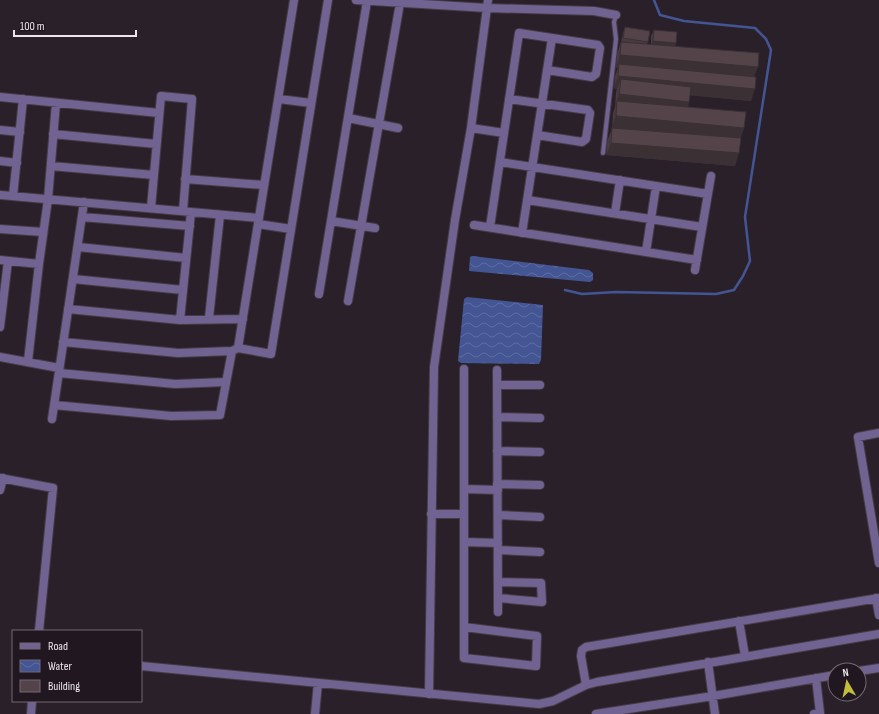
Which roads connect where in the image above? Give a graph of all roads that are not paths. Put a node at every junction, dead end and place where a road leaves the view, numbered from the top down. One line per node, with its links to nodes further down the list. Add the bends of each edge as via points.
1 (294, 0): 12 (street)
2 (328, 0): 15 (street)
3 (356, 0): 4 (street)
4 (367, 1): 5 (street); 18 (street)
5 (400, 3): 6 (street); 19 (street)
6 (488, 4): 7 (street, via 594,11); 21 (street)
7 (616, 15): 28 (lane, via 616,39)
8 (552, 38): 9 (street); 9 (street, via 598,45 600,48 596,74 592,77); 13 (street, via 519,33)
9 (547, 70): 16 (street)
10 (0, 97): 11 (street)
11 (23, 99): 14 (street); 23 (street)
12 (278, 99): 15 (street); 38 (street)
13 (509, 99): 16 (street); 24 (street)
14 (56, 103): 17 (street); 25 (street)
15 (311, 103): 60 (street)
16 (542, 103): 26 (street); 26 (street, via 588,110 590,113 587,133 586,139 582,142)
17 (159, 113): 27 (street); 36 (street, via 161,96 192,99)
18 (348, 118): 19 (street); 53 (street)
19 (379, 124): 20 (street); 56 (street)
20 (398, 128)
21 (471, 128): 24 (street); 102 (street, via 434,367)
22 (0, 130): 23 (street)
23 (20, 132): 30 (street)
24 (504, 133): 31 (street)
25 (54, 134): 27 (street); 32 (street)
26 (537, 135): 33 (street)
27 (156, 144): 34 (street)
28 (603, 153)
29 (0, 161): 30 (street)
30 (16, 162): 42 (street)
31 (500, 162): 33 (street); 57 (street)
32 (51, 166): 34 (street); 43 (street)
33 (532, 167): 37 (street); 44 (street)
34 (154, 175): 46 (street)
35 (711, 176): 40 (street)
36 (185, 179): 38 (street); 47 (street)
37 (620, 180): 39 (street); 48 (street)
38 (264, 186): 52 (street)
39 (656, 186): 40 (street); 51 (street)
40 (708, 194): 58 (street)
41 (0, 195): 42 (street)
42 (13, 196): 43 (street)
43 (48, 199): 45 (street); 62 (street)
44 (527, 200): 48 (street); 63 (street)
45 (84, 202): 46 (street); 50 (street)
46 (151, 208): 47 (street)
47 (187, 212): 49 (street); 55 (street)
48 (615, 213): 51 (street)
49 (220, 215): 52 (street); 76 (street)
50 (82, 217): 55 (street); 64 (street)
51 (651, 219): 58 (street); 65 (street)
52 (259, 221): 60 (street); 77 (street)
53 (331, 221): 56 (street); 73 (street)
54 (474, 225): 57 (street)
55 (190, 226): 66 (street)
56 (361, 226): 61 (street); 74 (street)
57 (490, 227): 63 (street)
58 (702, 227): 68 (street)
59 (0, 228): 62 (street)
60 (291, 228): 81 (street, via 271,354)
61 (375, 228)
62 (43, 232): 69 (street)
63 (522, 233): 65 (street)
64 (78, 247): 66 (street); 71 (street)
65 (646, 252): 68 (street)
66 (186, 258): 72 (street)
67 (4, 260): 69 (street); 79 (street)
68 (697, 260): 70 (street)
69 (39, 264): 83 (street)
70 (695, 270)
71 (73, 279): 72 (street); 75 (street)
72 (183, 290): 78 (street)
73 (319, 294)
74 (348, 301)
75 (68, 309): 78 (street); 80 (street)
76 (209, 318): 77 (street); 78 (street)
77 (243, 318): 81 (street)
78 (180, 320)
79 (0, 328)
80 (63, 342): 81 (street, via 178,353); 85 (street)
81 (235, 349): 87 (street)
82 (0, 357): 83 (street)
83 (28, 361): 85 (street)
84 (464, 369): 101 (street)
85 (59, 370): 87 (street, via 175,384); 90 (street)
86 (497, 370): 88 (street)
87 (226, 382): 90 (street, via 220,415 171,416)
88 (497, 385): 89 (street); 91 (street)
89 (540, 385)
90 (54, 405): 93 (street)
91 (497, 416): 92 (street); 95 (street)
92 (540, 418)
93 (52, 419)
94 (879, 433): 109 (street, via 858,437)
95 (497, 451): 96 (street); 99 (street)
96 (540, 452)
97 (1, 478): 100 (street); 117 (street, via 53,488)
98 (540, 485): 99 (street)
99 (498, 487): 101 (street); 104 (street)
100 (0, 490)
101 (464, 490): 103 (street)
102 (431, 514): 103 (street); 128 (street)
103 (464, 514): 106 (street)
104 (498, 515): 105 (street); 107 (street)
105 (540, 517)
106 (464, 542): 107 (street); 116 (street)
107 (498, 546): 108 (street); 110 (street)
108 (540, 552)
109 (879, 563)
110 (498, 582): 111 (street); 111 (street, via 541,583 542,602)
111 (498, 598): 113 (street)
112 (877, 598): 114 (street); 115 (street)
113 (498, 612)
114 (879, 615)
115 (739, 621): 119 (street); 127 (street, via 586,647 582,650 581,656)
116 (464, 627): 116 (street, via 464,658 536,666 537,636)
117 (39, 630)
118 (879, 634): 119 (street)
119 (745, 656): 120 (street)
120 (708, 662): 127 (street); 129 (street)
121 (142, 666): 126 (street)
122 (879, 668): 123 (street)
123 (867, 670)
124 (827, 676): 125 (street)
125 (816, 678): 129 (street); 135 (street, via 820,713)
126 (318, 683): 128 (street); 132 (street)
127 (586, 685): 128 (street, via 553,701 539,704)
128 (429, 694)
129 (713, 696): 133 (street); 134 (street)
130 (32, 702): 131 (street)
131 (31, 714)
132 (315, 714)
133 (596, 714)
134 (715, 714)
135 (814, 714)

